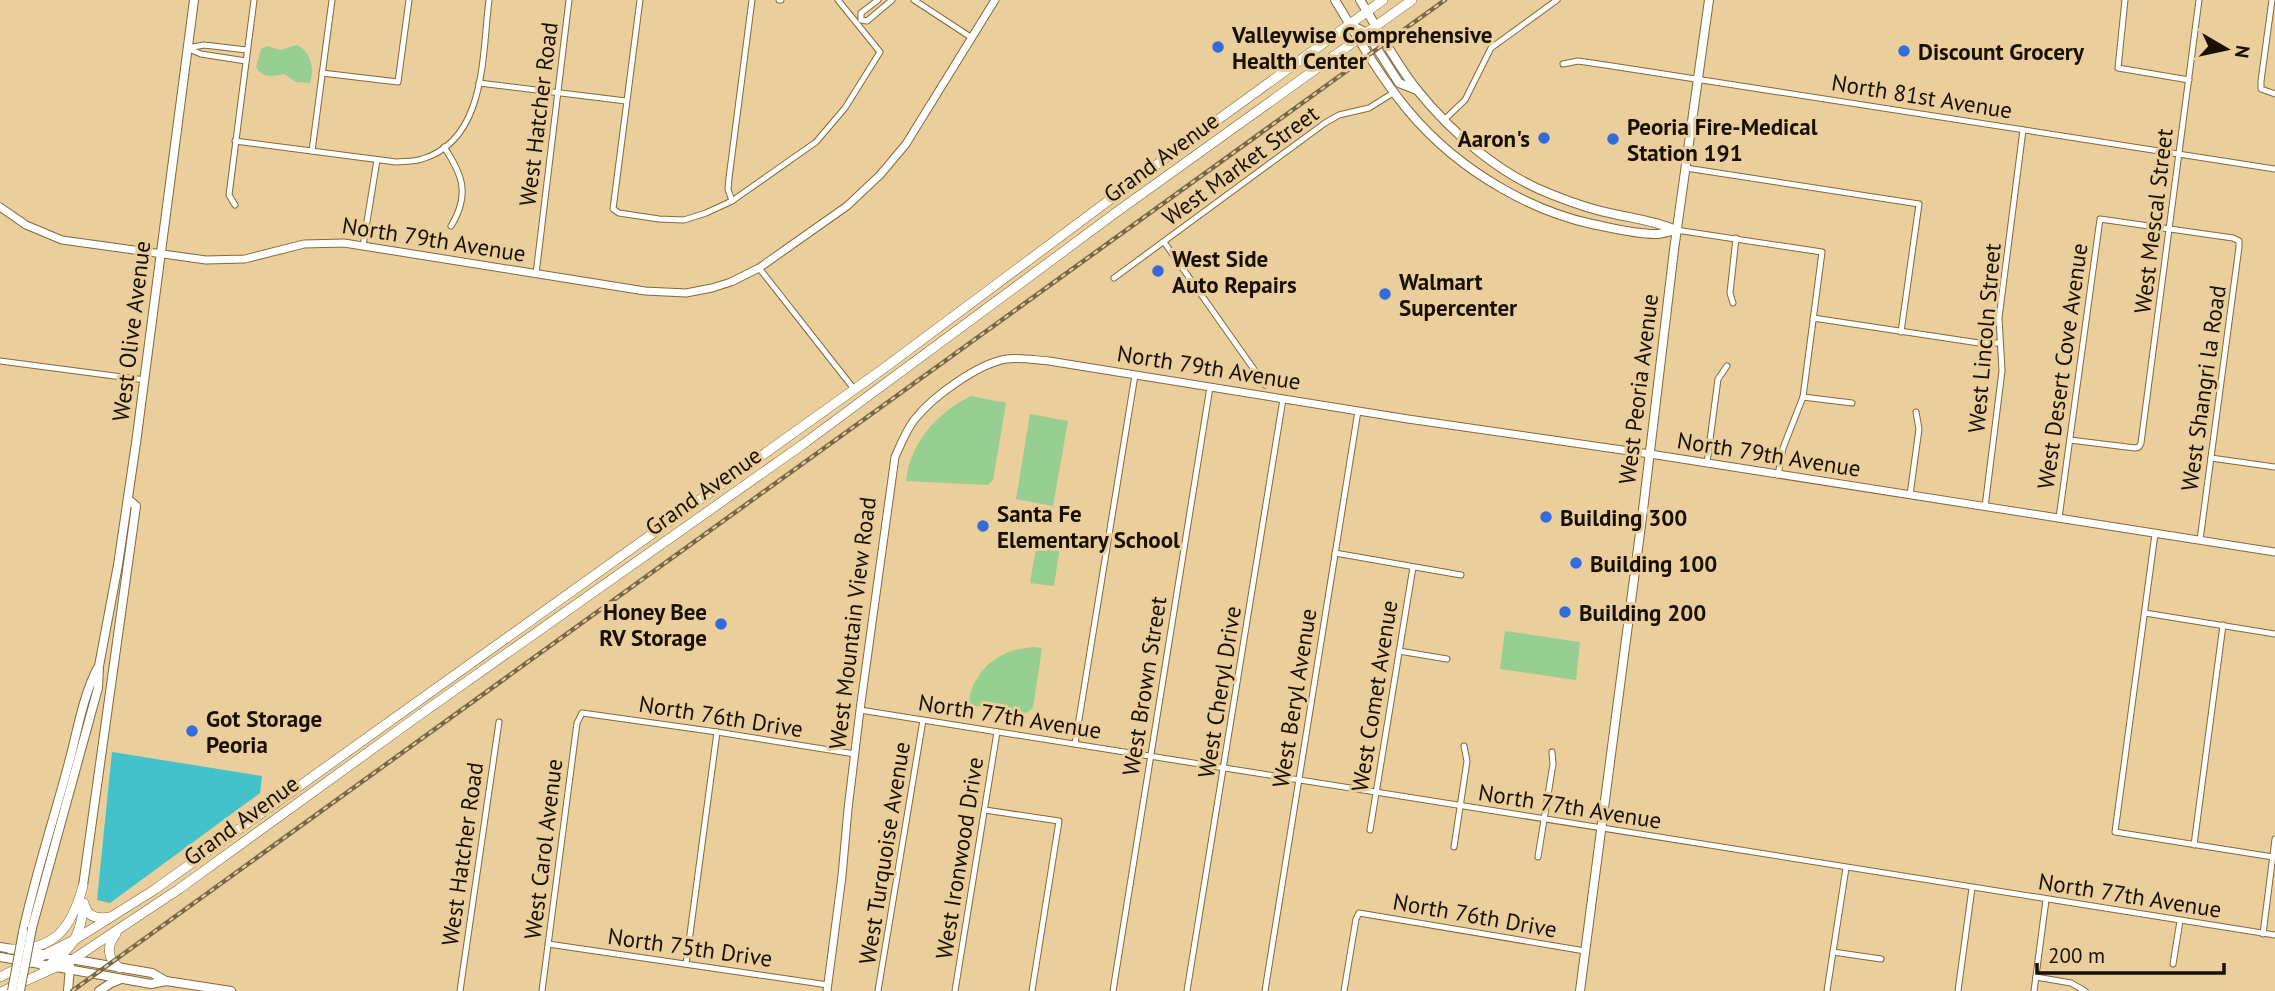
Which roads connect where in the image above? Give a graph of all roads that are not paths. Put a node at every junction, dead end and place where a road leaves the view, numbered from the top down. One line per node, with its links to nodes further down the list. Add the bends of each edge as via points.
1 (194, 0): 30 (main road, West Olive Avenue)
2 (254, 0): 31 (street)
3 (332, 0): 34 (street)
4 (409, 0): 34 (street, via 398,82)
5 (489, 0): 37 (street)
6 (569, 0): 39 (street, West Hatcher Road)
7 (640, 0): 42 (street)
8 (752, 0): 54 (street, via 728,188)
9 (838, 0): 24 (street)
10 (878, 0): 24 (street, via 861,13)
11 (892, 0): 24 (street, via 867,21)
12 (915, 0): 28 (street)
13 (995, 0): 28 (street, North 79th Avenue)
14 (1335, 0): 25 (main road)
15 (1360, 0): 23 (main road)
16 (1383, 0): 23 (highway, Grand Avenue)
17 (1412, 0): 26 (highway, Grand Avenue)
18 (1557, 0): 43 (street, via 1491,48 1465,100)
19 (1709, 0): 35 (main road, West Peoria Avenue)
20 (2125, 0): 36 (street, via 2118,68)
21 (2199, 0): 36 (street, West Mescal Street)
22 (2272, 0): 41 (street, via 2261,89)
23 (1367, 11): 25 (highway, Grand Avenue); 26 (main road)
24 (859, 22): 54 (street, via 880,52 845,108 816,142)
25 (1349, 24): 27 (main road); 29 (main road); 78 (highway, Grand Avenue)
26 (1376, 26): 27 (highway, Grand Avenue); 38 (main road)
27 (1367, 33): 29 (highway, Grand Avenue); 38 (main road, via 1399,83)
28 (972, 38): 64 (street, North 79th Avenue, via 915,131 880,175 847,205)
29 (1358, 39): 40 (main road); 104 (highway, Grand Avenue)
30 (187, 48): 31 (street, via 204,45); 32 (street); 63 (main road, West Olive Avenue)
31 (247, 50): 32 (street)
32 (246, 61): 45 (street)
33 (1563, 64): 35 (street, North 81st Avenue, via 1578,61)
34 (322, 72): 47 (street)
35 (1699, 79): 44 (street, North 81st Avenue); 51 (main road, West Peoria Avenue)
36 (2189, 80): 48 (street, West Mescal Street)
37 (479, 83): 39 (street); 46 (street, via 471,115)
38 (1417, 90): 43 (main road)
39 (557, 93): 42 (street); 65 (street, West Hatcher Road)
40 (1393, 93): 53 (main road, via 1436,142); 61 (street, West Market Street, via 1369,108 1325,123)
41 (2275, 94)
42 (626, 100): 54 (street, via 612,209 684,219)
43 (1444, 120): 50 (main road)
44 (2023, 130): 48 (street, North 81st Avenue); 70 (street, West Lincoln Street, via 1998,318)
45 (235, 141): 47 (street); 55 (street, via 229,195)
46 (444, 147): 49 (street, via 423,159); 57 (street, via 463,182)
47 (312, 151): 49 (street)
48 (2179, 154): 52 (street, North 81st Avenue); 58 (street, West Mescal Street)
49 (377, 160): 62 (street)
50 (1495, 163): 53 (main road); 59 (main road, via 1552,195)
51 (1686, 168): 59 (main road, West Peoria Avenue); 69 (street, via 1919,204)
52 (2275, 169)
53 (1483, 178): 59 (main road, via 1532,205 1570,219 1655,234)
54 (732, 201)
55 (234, 205)
56 (0, 207): 63 (street, North 79th Avenue, via 26,225 62,240)
57 (451, 226)
58 (2169, 229): 84 (street, West Mescal Street, via 2139,447); 84 (street, West Desert Cove Avenue, via 2100,219); 86 (street, West Shangri la Road, via 2239,241)
59 (1676, 230): 60 (street); 85 (main road, West Peoria Avenue)
60 (1737, 238): 67 (street, via 1730,293); 68 (street, via 1822,252)
61 (1164, 242): 66 (street, West Market Street); 76 (street)
62 (363, 246): 63 (street, North 79th Avenue, via 304,244 220,261); 65 (street, North 79th Avenue)
63 (161, 254): 75 (main road, West Olive Avenue)
64 (759, 268): 65 (street, North 79th Avenue, via 731,282 686,293); 78 (street)
65 (536, 274)
66 (1114, 278)
67 (1733, 303)
68 (1813, 318): 69 (street); 79 (street)
69 (1901, 332): 70 (street)
70 (2000, 343): 91 (street, West Lincoln Street, via 2002,371)
71 (0, 361): 75 (street)
72 (1049, 361): 74 (street, North 79th Avenue); 108 (street, West Mountain View Road, via 1010,358 987,365 930,403 904,437 891,476)
73 (1727, 366): 87 (street, via 1718,379)
74 (1135, 375): 77 (street, North 79th Avenue); 114 (street)
75 (145, 380): 93 (main road, West Olive Avenue, via 128,499 135,506)
76 (1265, 385)
77 (1210, 387): 80 (street, North 79th Avenue); 118 (street, West Brown Street)
78 (853, 389): 103 (highway, Grand Avenue)
79 (1803, 397): 81 (street); 89 (street)
80 (1283, 399): 82 (street, North 79th Avenue); 119 (street, West Cheryl Drive)
81 (1852, 403)
82 (1357, 411): 85 (street, North 79th Avenue); 97 (street, West Beryl Avenue)
83 (1916, 412): 90 (street, via 1919,429)
84 (2070, 440): 92 (street, West Desert Cove Avenue)
85 (1650, 454): 87 (street, North 79th Avenue); 125 (main road, West Peoria Avenue)
86 (2211, 458): 88 (street); 95 (street, West Shangri la Road)
87 (1707, 463): 89 (street, North 79th Avenue)
88 (2275, 467)
89 (1778, 475): 90 (street, North 79th Avenue)
90 (1910, 495): 91 (street, North 79th Avenue)
91 (1985, 507): 92 (street, North 79th Avenue)
92 (2059, 518): 94 (street, North 79th Avenue)
93 (128, 531): 107 (main road); 133 (main road)
94 (2155, 534): 95 (street, North 79th Avenue); 100 (street)
95 (2200, 540): 96 (street, North 79th Avenue)
96 (2275, 552)
97 (1335, 553): 98 (street); 120 (street, West Beryl Avenue)
98 (1413, 567): 99 (street); 105 (street, West Comet Avenue)
99 (1461, 575)
100 (2144, 613): 101 (street); 128 (street, via 2115,832)
101 (2223, 625): 102 (street); 128 (street)
102 (2275, 634)
103 (508, 635): 104 (highway); 137 (highway, Grand Avenue)
104 (515, 647): 139 (highway, Grand Avenue)
105 (1399, 651): 106 (street); 121 (street, West Comet Avenue)
106 (1447, 659)
107 (99, 666): 163 (main road, bridge, via 89,685 33,885); 164 (main road, bridge, via 98,688)
108 (860, 710): 110 (street, North 77th Avenue); 117 (street, West Mountain View Road)
109 (582, 713): 112 (street, North 76th Drive); 144 (street, West Carol Avenue)
110 (923, 720): 113 (street, North 77th Avenue); 170 (street, West Turquoise Avenue)
111 (499, 722): 168 (street, West Hatcher Road)
112 (717, 732): 117 (street, North 76th Drive); 152 (street)
113 (998, 732): 114 (street, North 77th Avenue); 123 (street, West Ironwood Drive)
114 (1075, 744): 118 (street, North 77th Avenue)
115 (1464, 746): 122 (street, via 1467,761)
116 (1552, 752): 124 (street)
117 (855, 754): 160 (street, West Mountain View Road)
118 (1150, 756): 119 (street, North 77th Avenue); 173 (street, West Brown Street)
119 (1224, 768): 120 (street, North 77th Avenue); 174 (street, West Cheryl Drive)
120 (1298, 780): 121 (street, North 77th Avenue); 175 (street, West Beryl Avenue)
121 (1377, 793): 122 (street, North 77th Avenue); 126 (street, West Comet Avenue)
122 (1460, 807): 124 (street, North 77th Avenue); 129 (street)
123 (985, 810): 171 (street, West Ironwood Drive); 172 (street, via 1059,821)
124 (1544, 820): 125 (street, North 77th Avenue); 130 (street)
125 (1601, 829): 132 (street, North 77th Avenue); 146 (main road, West Peoria Avenue)
126 (1370, 830)
127 (2275, 839): 131 (street)
128 (2194, 845): 131 (street)
129 (1454, 847)
130 (1538, 857)
131 (2273, 857): 141 (street)
132 (1846, 867): 134 (street, North 77th Avenue); 147 (street)
133 (83, 887): 136 (highway); 145 (highway, via 76,912 59,934 23,950)
134 (1972, 888): 135 (street, North 77th Avenue); 179 (street)
135 (2046, 900): 138 (street, North 77th Avenue); 157 (street)
136 (84, 903): 137 (highway, via 92,916); 143 (highway)
137 (115, 916): 140 (highway, Grand Avenue)
138 (2180, 921): 141 (street, North 77th Avenue); 153 (street)
139 (118, 931): 154 (highway, Grand Avenue); 155 (highway, via 109,952)
140 (87, 933): 143 (highway, Grand Avenue); 154 (highway)
141 (2263, 934): 142 (street, North 77th Avenue)
142 (2275, 936)
143 (76, 939): 150 (highway, Grand Avenue)
144 (548, 944): 152 (street, North 75th Drive); 169 (street, West Carol Avenue)
145 (5, 948): 150 (main road)
146 (1585, 951): 176 (street, North 76th Drive, via 1359,913); 177 (main road, West Peoria Avenue)
147 (1833, 952): 149 (street); 178 (street)
148 (0, 957): 151 (main road)
149 (1881, 959)
150 (53, 961): 151 (highway, Grand Avenue); 154 (highway, Grand Avenue); 162 (highway)
151 (33, 962): 156 (highway, Grand Avenue)
152 (686, 964): 160 (street, North 75th Drive)
153 (2173, 964)
154 (71, 965): 155 (main road); 158 (main road); 165 (main road)
155 (120, 968): 159 (main road, via 152,973)
156 (0, 977)
157 (2036, 977): 180 (street); 181 (street, via 2071,983)
158 (122, 979): 159 (main road, via 150,984); 166 (main road)
159 (166, 981): 161 (main road)
160 (827, 988)
161 (199, 989): 167 (main road)
162 (3, 991)
163 (12, 991)
164 (20, 991)
165 (68, 991)
166 (99, 991)
167 (232, 991)
168 (460, 991)
169 (542, 991)
170 (878, 991)
171 (956, 991)
172 (1032, 991)
173 (1112, 991)
174 (1187, 991)
175 (1265, 991)
176 (1344, 991)
177 (1580, 991)
178 (1826, 991)
179 (1958, 991)
180 (2035, 991)
181 (2085, 991)

